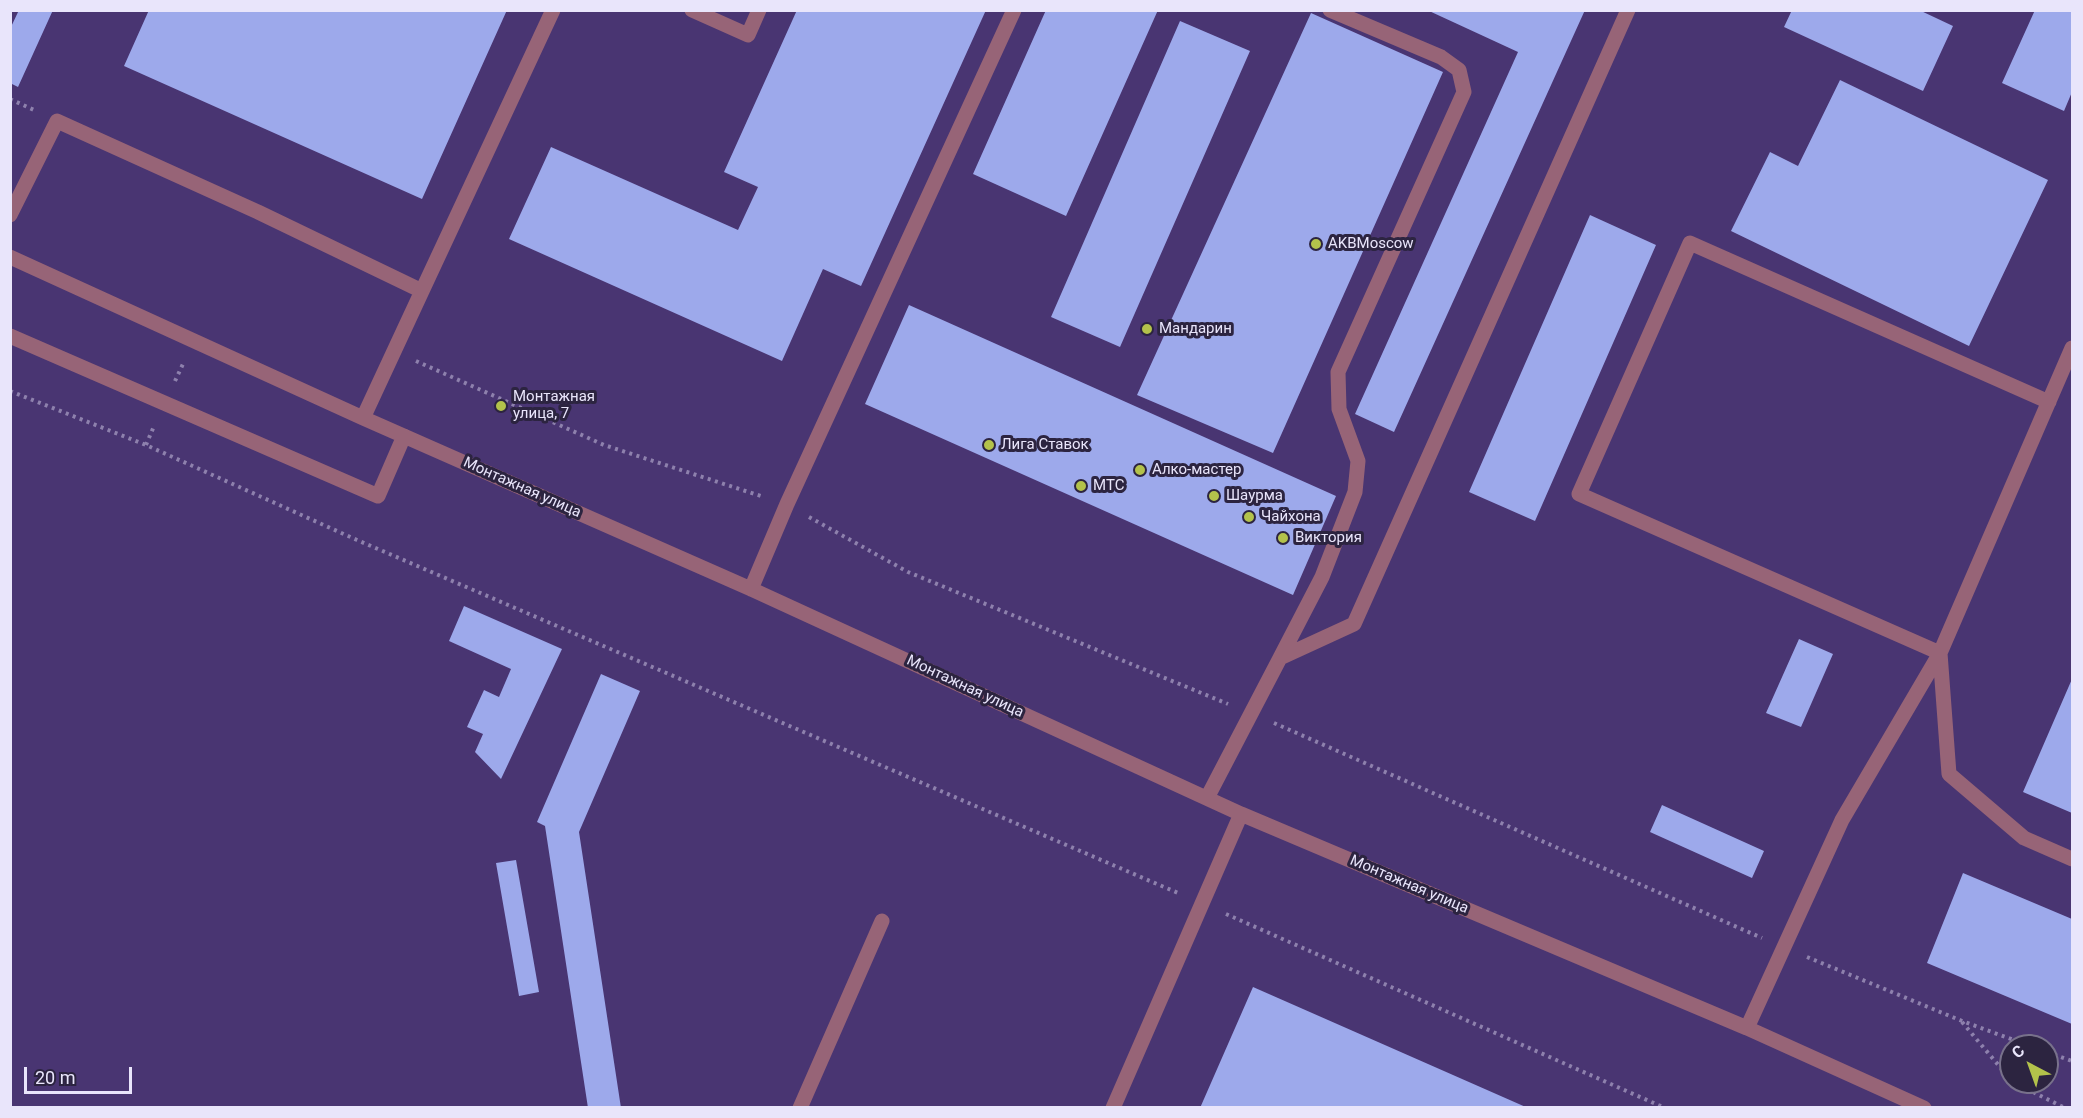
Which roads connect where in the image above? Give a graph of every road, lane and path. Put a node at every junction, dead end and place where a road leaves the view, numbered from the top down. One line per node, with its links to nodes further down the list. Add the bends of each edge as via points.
1 (553, 10): 9 (street)
2 (692, 10): 3 (street, via 747,35)
3 (759, 10)
4 (1014, 10): 17 (street)
5 (1330, 10): 20 (street, via 1441,57 1459,70 1464,92 1338,372 1339,409 1358,461 1355,492 1322,577)
6 (1628, 10): 20 (street, via 1354,624)
7 (10, 215): 9 (street, via 57,121)
8 (10, 257): 15 (street, Монтажная улица)
9 (422, 291): 12 (street)
10 (10, 336): 16 (street, via 378,496)
11 (2073, 348): 14 (street)
12 (394, 351): 15 (street); 17 (path, via 604,445)
13 (10, 391): 25 (path, via 146,446)
14 (2049, 402): 19 (street); 19 (street, via 1690,243 1579,494)
15 (363, 417): 16 (street, Монтажная улица)
16 (404, 436): 18 (street, Монтажная улица)
17 (787, 504): 18 (street); 21 (path, via 908,572)
18 (751, 589): 22 (street, Монтажная улица)
19 (1940, 654): 24 (street, via 1949,774 2024,838); 27 (street, via 1842,820)
20 (1280, 658): 21 (street)
21 (1252, 714): 22 (street); 27 (path)
22 (1207, 798): 23 (street, Монтажная улица)
23 (1241, 814): 25 (street); 29 (street, Монтажная улица)
24 (2073, 859)
25 (1202, 904): 34 (street); 35 (path)
26 (882, 921): 33 (street)
27 (1785, 948): 28 (path); 29 (street)
28 (1962, 1022): 30 (path); 31 (path)
29 (1747, 1028): 36 (street, Монтажная улица)
30 (1999, 1035)
31 (1999, 1066)
32 (2038, 1094): 37 (path)
33 (800, 1107)
34 (1113, 1107)
35 (1665, 1107)
36 (1924, 1107)
37 (2065, 1107)

